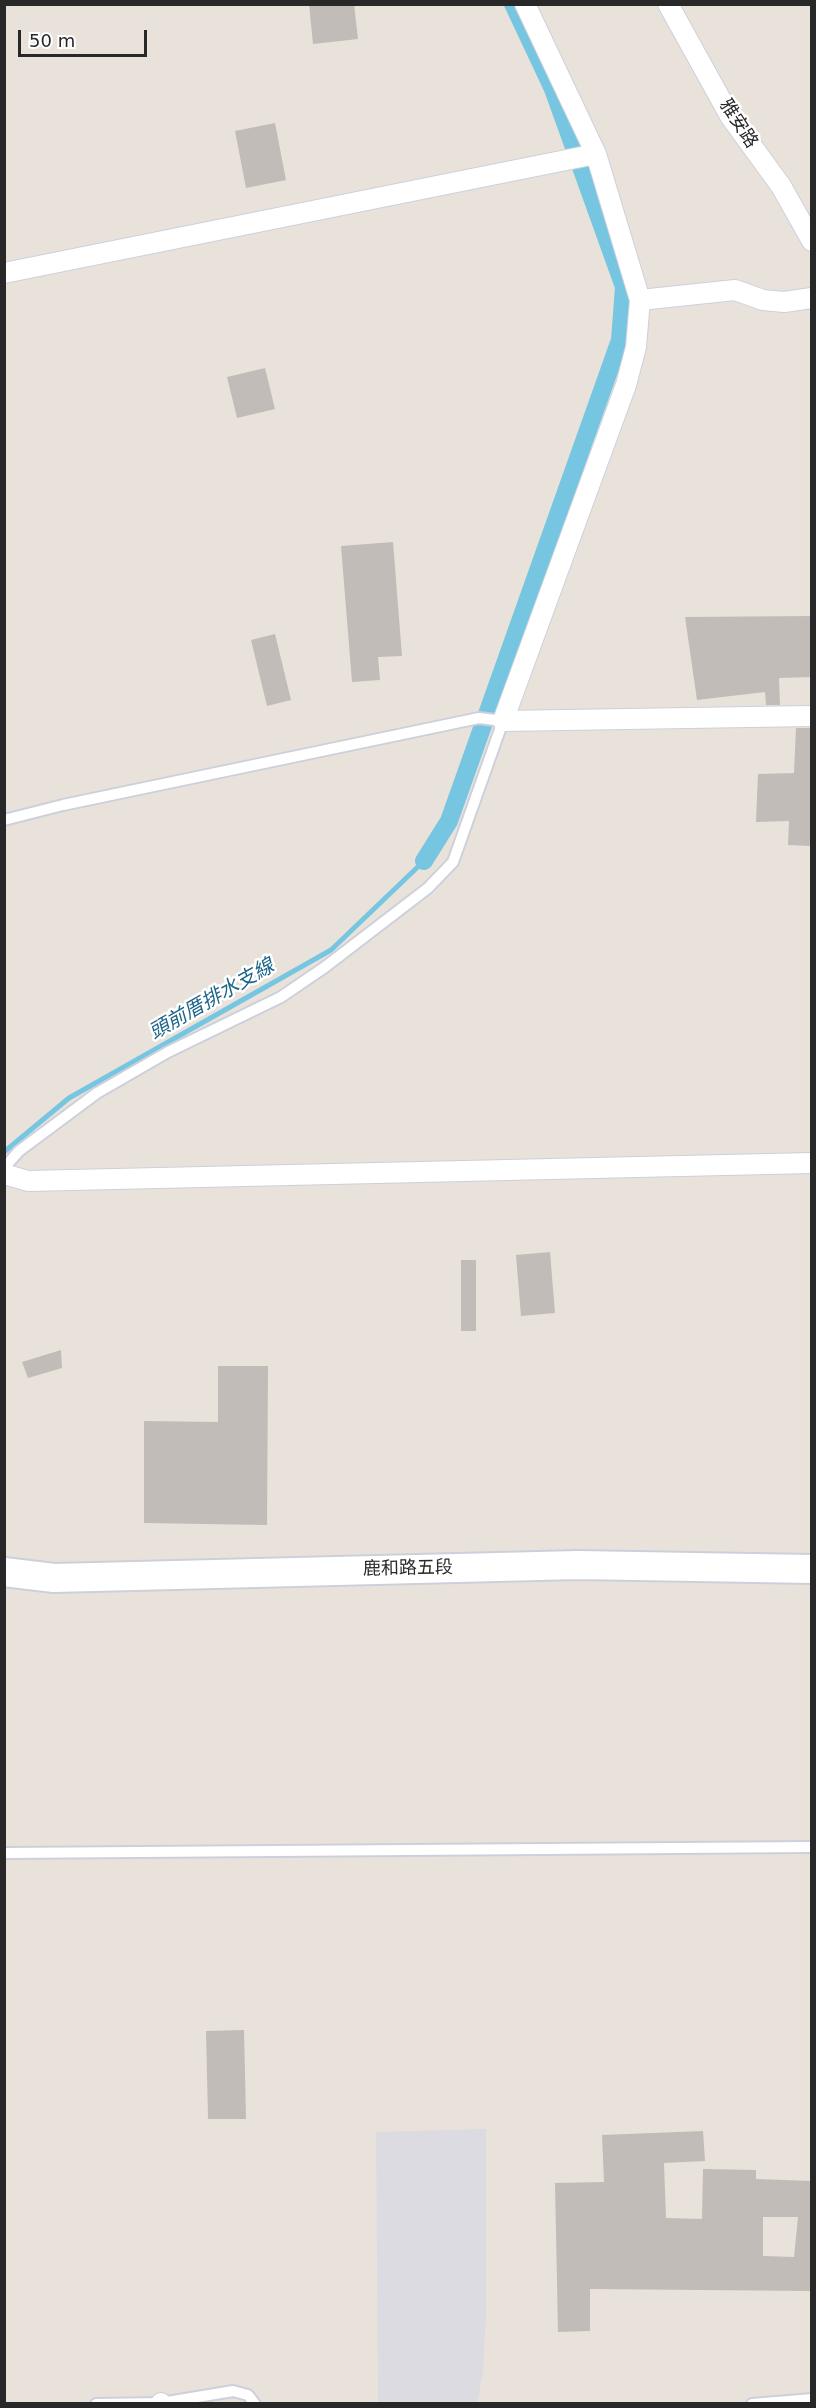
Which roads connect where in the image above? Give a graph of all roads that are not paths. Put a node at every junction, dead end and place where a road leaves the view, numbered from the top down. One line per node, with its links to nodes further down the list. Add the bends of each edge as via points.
1 (525, 4): 3 (street)
2 (668, 4): 4 (street, 雅安路, via 730,116 781,186)
3 (596, 154): 5 (street); 7 (street)
4 (812, 241)
5 (4, 273)
6 (812, 298): 7 (street, via 763,300 735,290)
7 (640, 300): 9 (street, via 636,347 626,385)
8 (812, 716): 9 (street)
9 (503, 721): 10 (lane, via 479,718); 12 (lane, via 453,862 428,888 281,997 168,1052 97,1093 19,1151)
10 (4, 820)
11 (812, 1163): 13 (street, via 28,1181)
12 (4, 1168)
13 (4, 1174)
14 (812, 1569): 15 (main road, 鹿和路五段, via 578,1565 54,1578)
15 (4, 1572)
16 (812, 1847): 17 (lane)
17 (4, 1853)
18 (812, 2399): 22 (lane)
19 (96, 2403): 20 (lane)
20 (161, 2403): 21 (lane, via 233,2391 248,2395)
21 (255, 2403)
22 (752, 2403)

